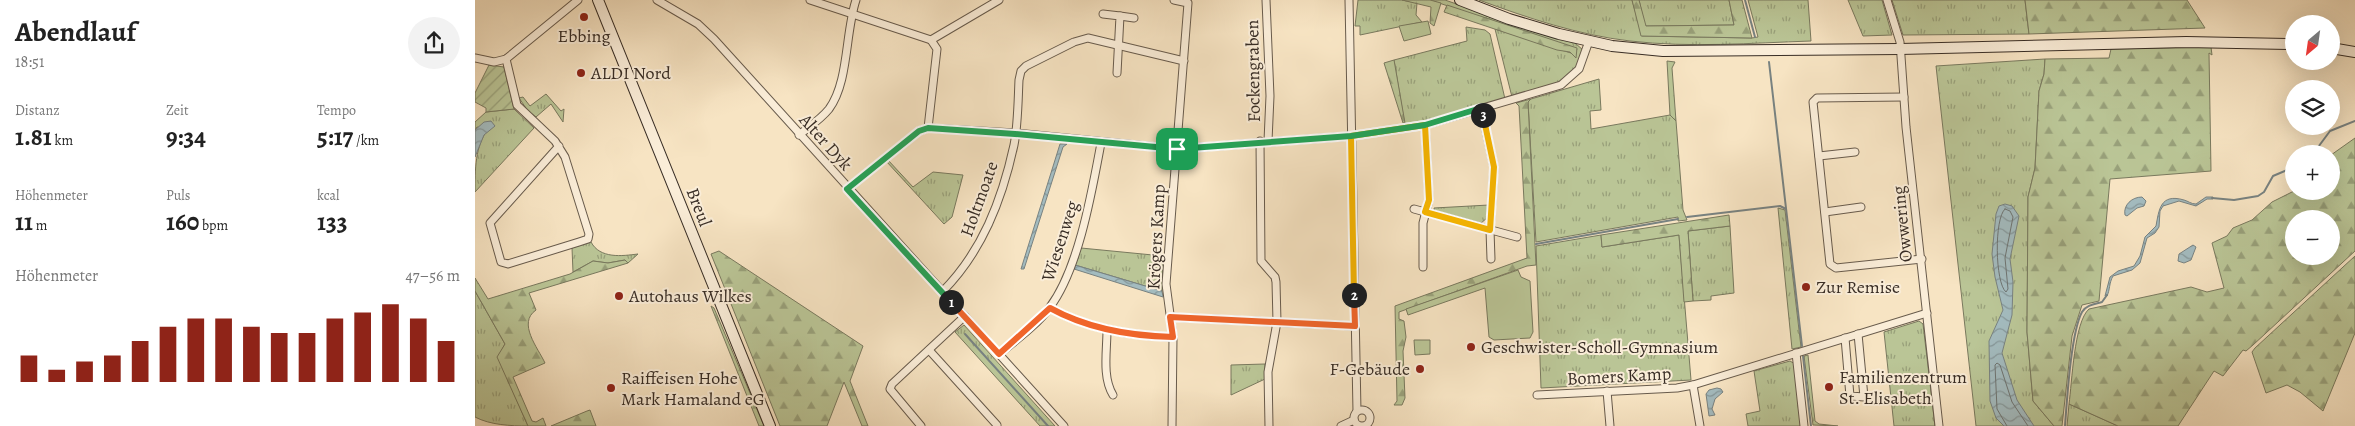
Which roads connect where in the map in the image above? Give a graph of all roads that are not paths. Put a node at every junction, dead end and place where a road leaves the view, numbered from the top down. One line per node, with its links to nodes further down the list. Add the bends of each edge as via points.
1 (578, 0): 24 (street)
2 (598, 0): 71 (street, Breul)
3 (657, 0): 32 (street, Alter Dyk, via 698,24)
4 (810, 0): 12 (street)
5 (857, 0): 12 (street)
6 (999, 0): 16 (street)
7 (1174, 0): 25 (street, Krögers Kamp, via 1188,4)
8 (1266, 0): 34 (street, Fockengraben, via 1270,96)
9 (1349, 0): 33 (street)
10 (1459, 0): 17 (street, via 1534,28)
11 (1887, 0): 20 (street, Owwering)
12 (853, 14): 16 (street); 32 (street, via 836,98 828,111)
13 (1103, 14): 14 (street)
14 (1121, 16): 15 (street); 19 (street)
15 (1133, 18)
16 (931, 40): 30 (street, via 937,49)
17 (1589, 41): 20 (street, via 1635,49 1689,52); 28 (street, via 1579,69 1565,82)
18 (2285, 44): 20 (street, via 2185,42)
19 (1119, 46): 25 (street, Holtmoate); 26 (street); 31 (street, Holtmoate, via 1088,38 1079,39 1026,66 1019,80)
20 (1900, 49): 27 (street, Owwering)
21 (2340, 50): 22 (street)
22 (2355, 52)
23 (475, 58): 24 (street, via 494,62)
24 (506, 59): 36 (street, via 517,106)
25 (1184, 61): 37 (street, Krögers Kamp)
26 (1117, 73)
27 (1904, 97): 39 (street, via 1817,98 1813,102); 48 (street, Owwering)
28 (1481, 108): 29 (street); 45 (street, via 1494,167)
29 (1425, 125): 33 (street); 43 (street, via 1429,200)
30 (928, 128): 31 (street); 40 (street, via 919,131)
31 (1015, 134): 35 (street); 50 (street, Holtmoate, via 987,230 971,260)
32 (799, 135): 40 (street, Alter Dyk)
33 (1351, 136): 34 (street); 56 (street)
34 (1264, 141): 37 (street); 55 (street, Fockengraben, via 1261,261 1275,277)
35 (1101, 143): 37 (street); 51 (street, Wiesenweg, via 1083,228 1061,289)
36 (559, 146): 36 (street, via 588,239 508,264 501,262 490,223)
37 (1177, 149): 54 (street, Krögers Kamp, via 1166,284)
38 (1855, 152): 39 (street)
39 (1819, 156): 44 (street)
40 (847, 189): 50 (street, Alter Dyk)
41 (1861, 207): 44 (street)
42 (1414, 209): 43 (street)
43 (1425, 212): 45 (street); 49 (street)
44 (1825, 212): 48 (street, via 1830,264 1836,268)
45 (1490, 230): 46 (street); 47 (street)
46 (1517, 237)
47 (1491, 258)
48 (1922, 259): 52 (street, Owwering)
49 (1423, 267)
50 (942, 292): 53 (street, Alter Dyk)
51 (1050, 308): 57 (street); 63 (street, Wiesenweg)
52 (1927, 313): 58 (street, Bomers Kamp); 81 (street, Owwering)
53 (965, 316): 61 (street); 63 (street, Alter Dyk)
54 (1170, 317): 55 (street); 59 (street, Krögers Kamp)
55 (1277, 322): 56 (street); 75 (street, Fockengraben, via 1269,365)
56 (1355, 326): 68 (street)
57 (1107, 330): 59 (street); 66 (street, via 1106,374)
58 (1858, 334): 60 (street, Bomers Kamp); 60 (street, via 1864,397 1850,396)
59 (1173, 337): 74 (street, Krögers Kamp)
60 (1845, 338): 62 (street, Bomers Kamp)
61 (929, 350): 70 (street); 72 (street, via 890,389)
62 (1796, 353): 64 (street, Bomers Kamp); 80 (street)
63 (999, 354): 73 (street, Alter Dyk)
64 (1693, 385): 65 (street, Bomers Kamp); 79 (street)
65 (1607, 391): 67 (street, Bomers Kamp); 78 (street)
66 (1113, 395)
67 (1537, 395)
68 (1357, 411): 69 (street); 77 (street, via 1364,410 1369,415)
69 (1354, 420): 76 (street); 77 (street)
70 (997, 425)
71 (770, 426)
72 (921, 426)
73 (1064, 426)
74 (1172, 426)
75 (1269, 426)
76 (1341, 426)
77 (1364, 426)
78 (1610, 426)
79 (1700, 426)
80 (1804, 426)
81 (1939, 426)

